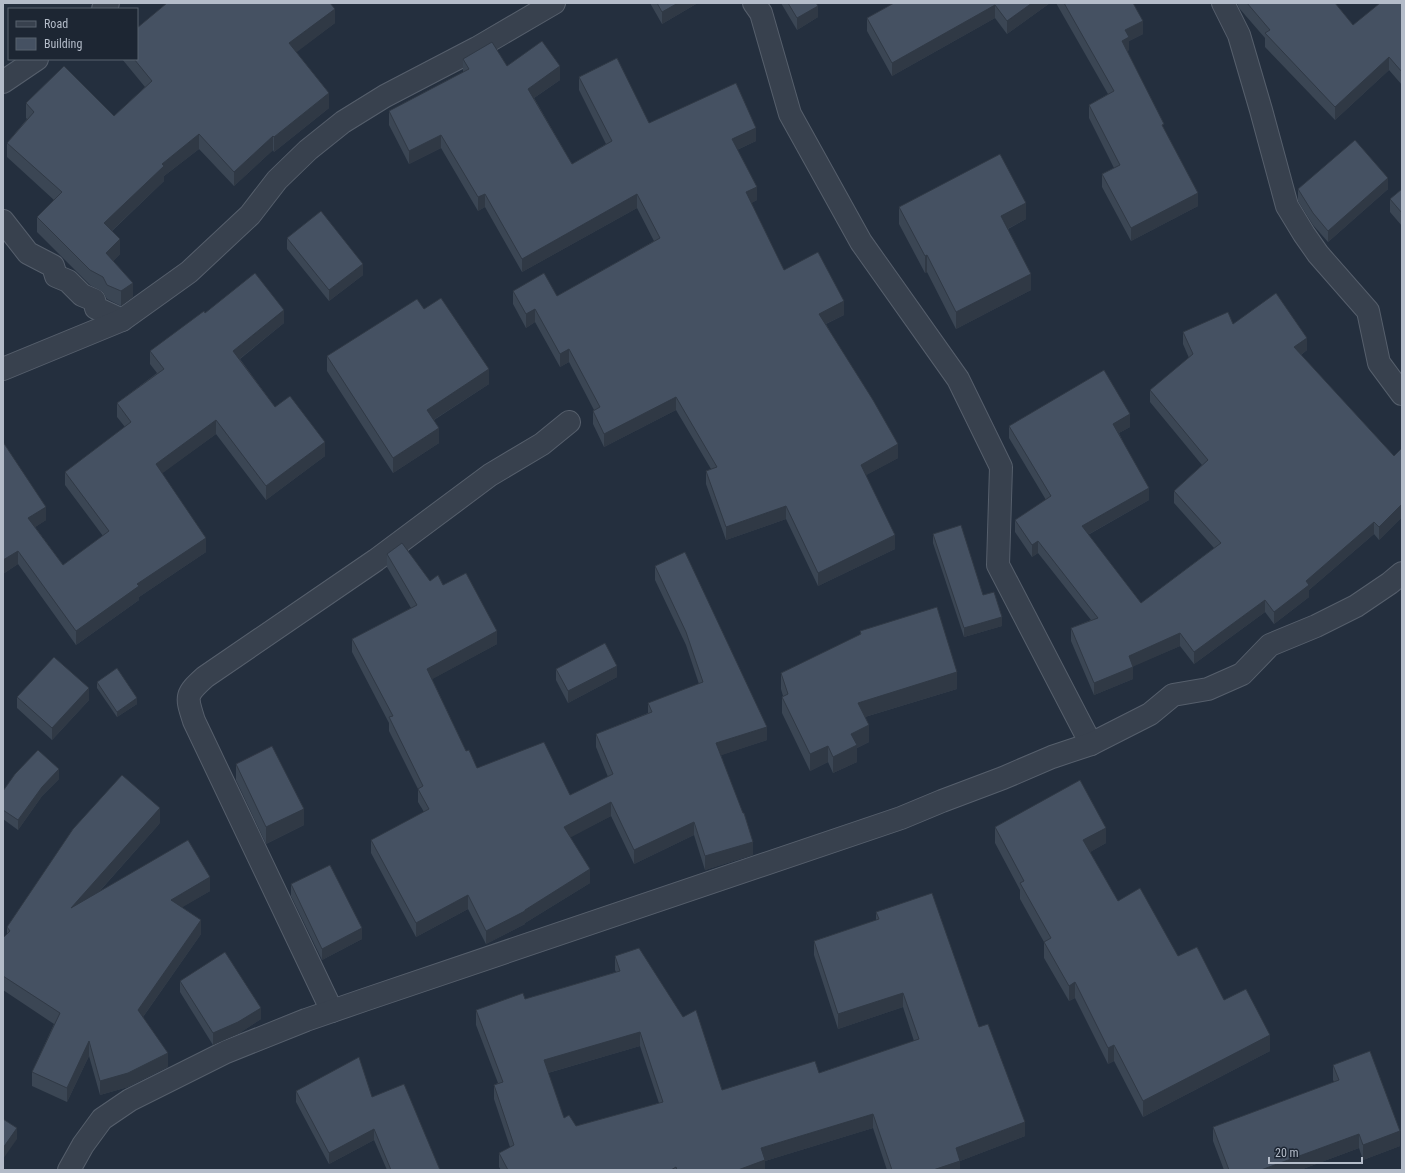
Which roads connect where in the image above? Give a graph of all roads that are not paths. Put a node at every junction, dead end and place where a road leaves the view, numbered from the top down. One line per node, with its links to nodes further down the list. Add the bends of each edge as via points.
1 (554, 3): 7 (street, via 477,48 385,96 343,122 308,150 277,180 250,215 189,272)
2 (754, 3): 12 (street, via 761,13 790,114 861,242 958,378 1001,467 998,565)
3 (1223, 3): 9 (street, via 1238,35 1287,206 1318,254 1368,310 1379,363)
4 (36, 60): 5 (street)
5 (3, 82)
6 (3, 221): 7 (street, via 28,253 53,266 56,276 68,281 82,295 94,300 96,308)
7 (122, 320): 8 (street)
8 (3, 369)
9 (1402, 394)
10 (569, 422): 13 (street, via 542,444 490,475 376,560 205,677 191,690 188,702 194,721)
11 (1402, 573): 12 (street, via 1356,606 1270,645 1242,674 1208,689 1173,694 1150,714)
12 (1091, 744): 13 (street, via 1052,757 901,818)
13 (332, 1011): 14 (street, via 226,1052 130,1100 102,1118)
14 (69, 1170)

